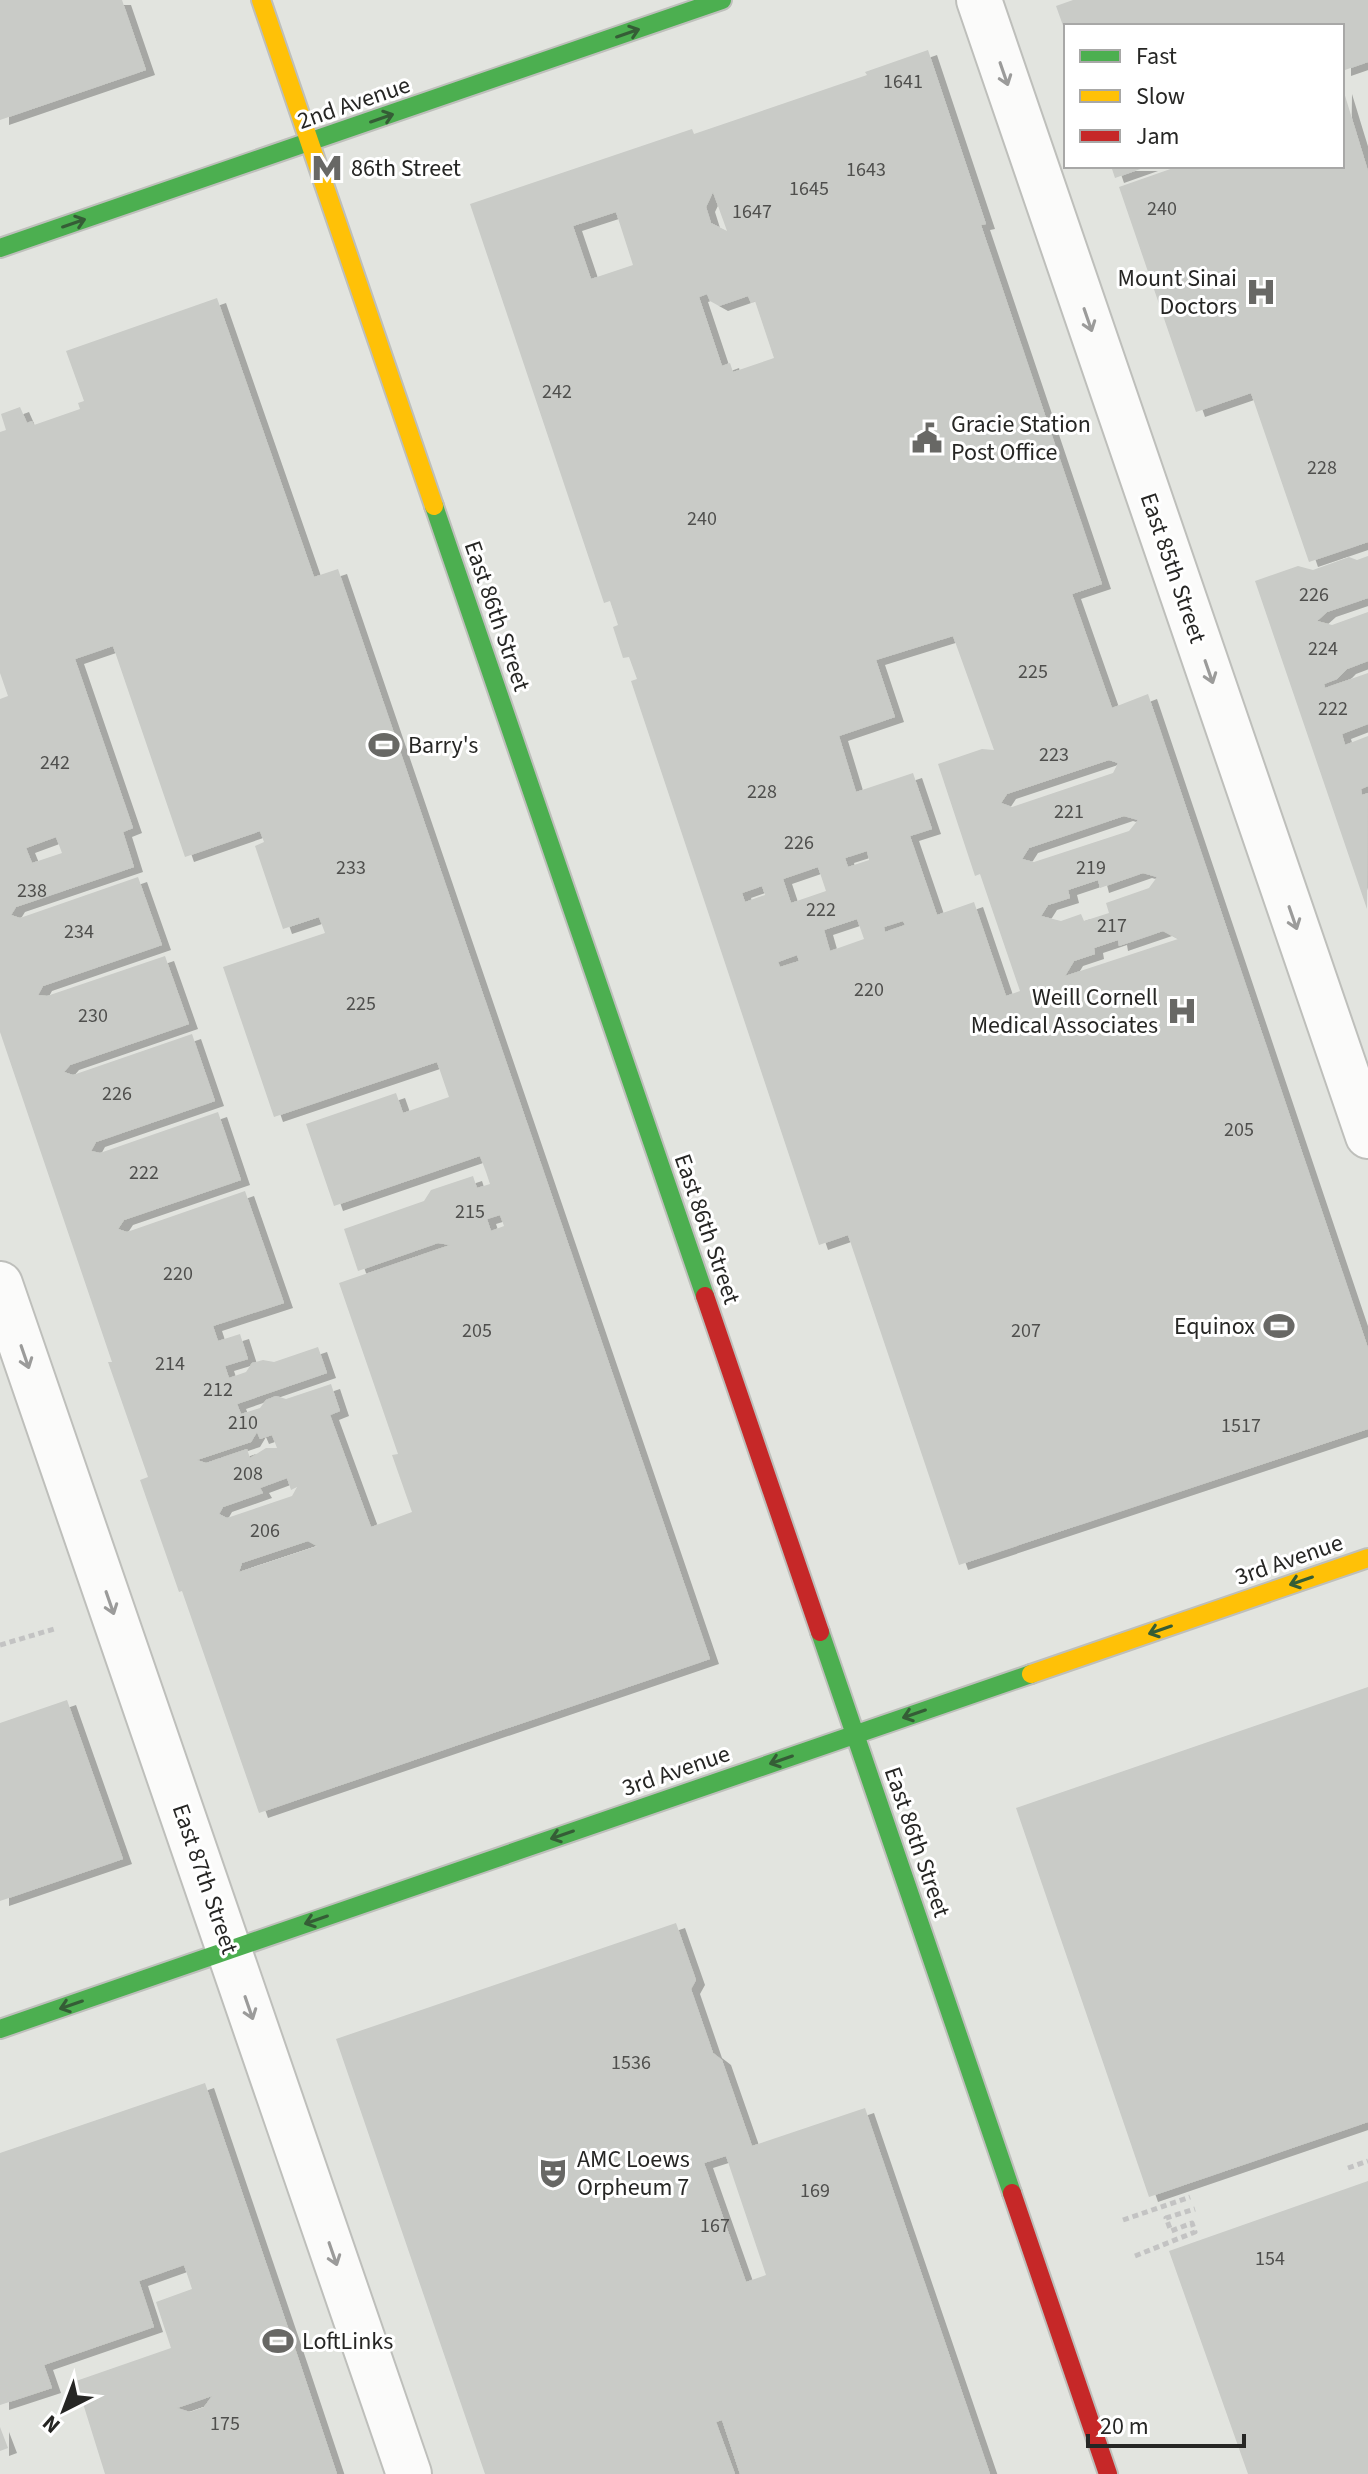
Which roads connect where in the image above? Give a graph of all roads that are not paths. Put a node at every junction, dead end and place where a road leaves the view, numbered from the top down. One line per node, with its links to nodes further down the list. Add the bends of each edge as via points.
1 (261, 0): 4 (main road, East 86th Street)
2 (722, 0): 4 (main road, 2nd Avenue, one-way to 2)
3 (979, 0): 6 (street, East 85th Street, one-way to 6)
4 (308, 143): 5 (main road, 2nd Avenue, one-way to 4); 9 (main road, East 86th Street)
5 (0, 248)
6 (1368, 1136)
7 (0, 1284): 10 (street, East 87th Street, one-way to 10)
8 (1368, 1558): 9 (main road, 3rd Avenue, one-way to 9)
9 (855, 1735): 10 (main road, 3rd Avenue, one-way to 10); 13 (main road, East 86th Street)
10 (229, 1950): 11 (main road, 3rd Avenue, one-way to 11); 12 (street, East 87th Street, one-way to 12)
11 (0, 2029)
12 (409, 2474)
13 (1108, 2474)

